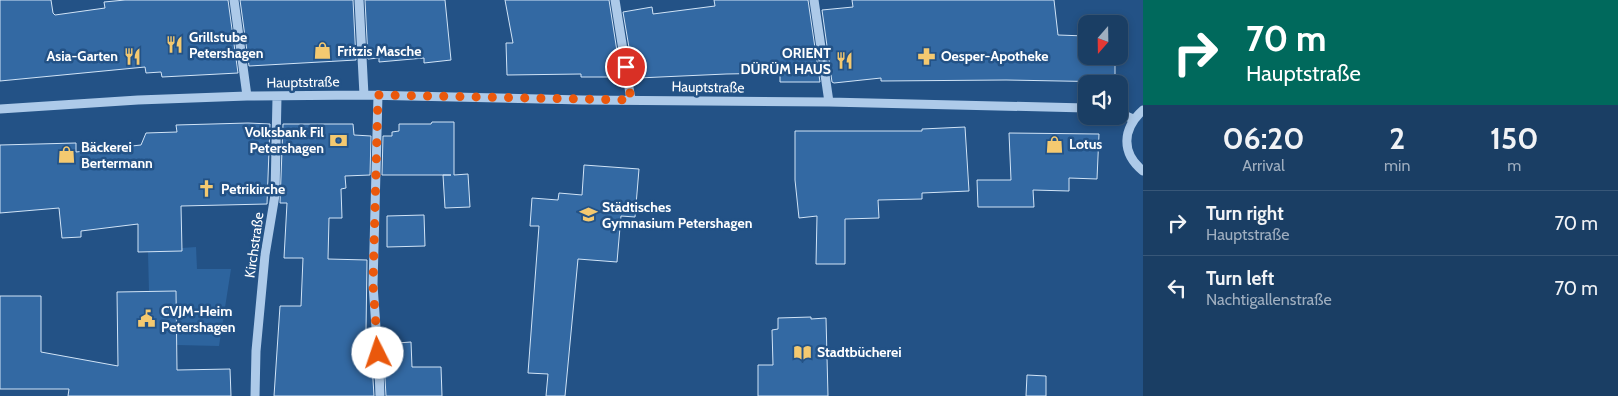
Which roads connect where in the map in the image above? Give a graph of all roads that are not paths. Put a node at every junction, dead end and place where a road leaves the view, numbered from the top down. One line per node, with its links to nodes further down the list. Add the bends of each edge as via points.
1 (234, 0): 7 (street)
2 (359, 0): 5 (street)
3 (615, 0): 9 (street)
4 (814, 0): 10 (street)
5 (364, 95): 6 (street, Hauptstraße); 8 (street, Hauptstraße)
6 (378, 95): 9 (street, Hauptstraße); 18 (street, via 373,285)
7 (247, 96): 8 (street, Hauptstraße); 12 (street, Hauptstraße)
8 (276, 97): 17 (street, Kirchstraße, via 276,195 256,351)
9 (631, 100): 10 (street, Hauptstraße)
10 (829, 102): 11 (street, Hauptstraße)
11 (1078, 108)
12 (0, 110)
13 (1143, 110): 15 (street)
14 (1128, 117): 15 (street)
15 (1133, 119): 16 (street, via 1127,134 1128,150 1134,164)
16 (1143, 171)
17 (256, 396)
18 (380, 396)

